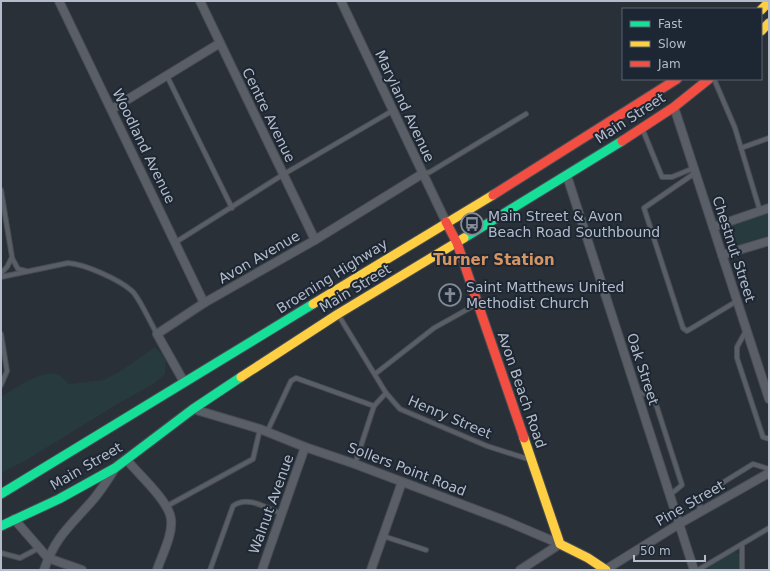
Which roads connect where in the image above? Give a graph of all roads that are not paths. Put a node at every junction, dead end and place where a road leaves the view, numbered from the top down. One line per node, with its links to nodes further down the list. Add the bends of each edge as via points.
1 (59, 1): 10 (street, Woodland Avenue)
2 (200, 1): 4 (street, Centre Avenue)
3 (343, 2): 11 (street, Maryland Avenue)
4 (220, 43): 5 (street); 17 (street, Centre Avenue)
5 (167, 76): 10 (street); 21 (lane)
6 (675, 80): 24 (street, Broening Highway, via 557,156)
7 (708, 80): 9 (street, Main Street)
8 (714, 80): 15 (lane)
9 (674, 107): 13 (street, Main Street); 16 (street, Chestnut Street)
10 (112, 109): 28 (street, Woodland Avenue)
11 (392, 111): 17 (lane); 18 (street, Maryland Avenue)
12 (526, 114): 18 (lane, via 430,172)
13 (642, 128): 16 (lane, via 662,177 672,177); 19 (street, Main Street)
14 (769, 138): 15 (lane)
15 (742, 148): 23 (lane)
16 (695, 170): 25 (street, Chestnut Street); 35 (lane, via 644,208 683,328 686,331)
17 (284, 174): 21 (lane); 26 (street, Centre Avenue)
18 (422, 174): 24 (street, Maryland Avenue); 26 (street, Avon Avenue)
19 (567, 176): 29 (street, Main Street); 45 (street, Oak Street)
20 (1, 190): 31 (lane)
21 (232, 208): 28 (lane)
22 (769, 208): 23 (street)
23 (760, 211): 25 (street)
24 (446, 222): 29 (street, Avon Beach Road); 43 (street, Broening Highway)
25 (713, 227): 30 (street, Chestnut Street)
26 (315, 240): 36 (street, Avon Avenue)
27 (769, 241): 30 (street)
28 (176, 242): 36 (street, Woodland Avenue)
29 (457, 243): 37 (street, Avon Beach Road); 38 (street, Main Street)
30 (722, 255): 35 (street, Chestnut Street)
31 (12, 257): 32 (lane, via 18,269); 33 (lane)
32 (33, 271): 34 (lane); 41 (lane, via 78,264 122,284 133,291)
33 (1, 273)
34 (1, 277)
35 (738, 301): 39 (street, Chestnut Street)
36 (204, 303): 41 (street, Avon Avenue)
37 (478, 304): 42 (lane, via 434,328); 54 (street, Avon Beach Road)
38 (338, 314): 42 (lane, Henry Street); 49 (street, Main Street)
39 (747, 329): 47 (street, Chestnut Street); 51 (lane, via 737,347 737,358 763,438)
40 (1, 334): 44 (lane, via 7,371)
41 (157, 334): 43 (street)
42 (375, 374): 46 (lane, Henry Street)
43 (184, 382): 60 (street, Broening Highway)
44 (1, 385)
45 (637, 391): 61 (street, Oak Street); 61 (lane, via 654,398 682,485)
46 (386, 393): 48 (lane); 54 (lane, Henry Street, via 400,409 487,446)
47 (769, 399)
48 (374, 406): 50 (lane, via 296,378 291,381); 55 (lane)
49 (193, 409): 50 (street, Sollers Point Road); 53 (street, Main Street)
50 (264, 431): 52 (street, Sollers Point Road); 62 (lane, via 253,459)
51 (769, 439)
52 (305, 447): 55 (street, Sollers Point Road); 64 (street, Walnut Avenue)
53 (127, 460): 56 (street, Main Street); 62 (street)
54 (531, 460): 70 (street, Avon Beach Road)
55 (355, 464): 59 (street, Sollers Point Road)
56 (115, 468): 65 (street, Main Street, via 59,499); 75 (street, via 92,502 63,532)
57 (769, 469): 63 (lane, via 753,464 701,496)
58 (769, 473): 63 (street, Pine Street)
59 (402, 482): 69 (street); 70 (street, Sollers Point Road)
60 (1, 494)
61 (670, 496): 66 (street, Oak Street)
62 (167, 506): 78 (street, via 171,520 170,532)
63 (699, 513): 66 (street, Pine Street)
64 (282, 514): 79 (lane, via 249,501 233,506); 80 (street, Walnut Avenue)
65 (14, 518): 67 (street, Main Street); 72 (street)
66 (679, 524): 83 (street, Pine Street); 84 (street, Oak Street)
67 (1, 526)
68 (769, 528): 71 (lane)
69 (383, 536): 73 (lane); 81 (street)
70 (560, 544): 82 (street); 83 (street, Sollers Point Road)
71 (742, 544): 85 (lane); 86 (lane)
72 (39, 548): 74 (lane, via 20,558); 75 (street)
73 (426, 550)
74 (1, 553)
75 (48, 558): 76 (street); 77 (street)
76 (44, 570)
77 (82, 570)
78 (157, 570)
79 (210, 570)
80 (262, 570)
81 (371, 570)
82 (520, 570)
83 (606, 570)
84 (694, 570)
85 (698, 570)
86 (742, 570)

